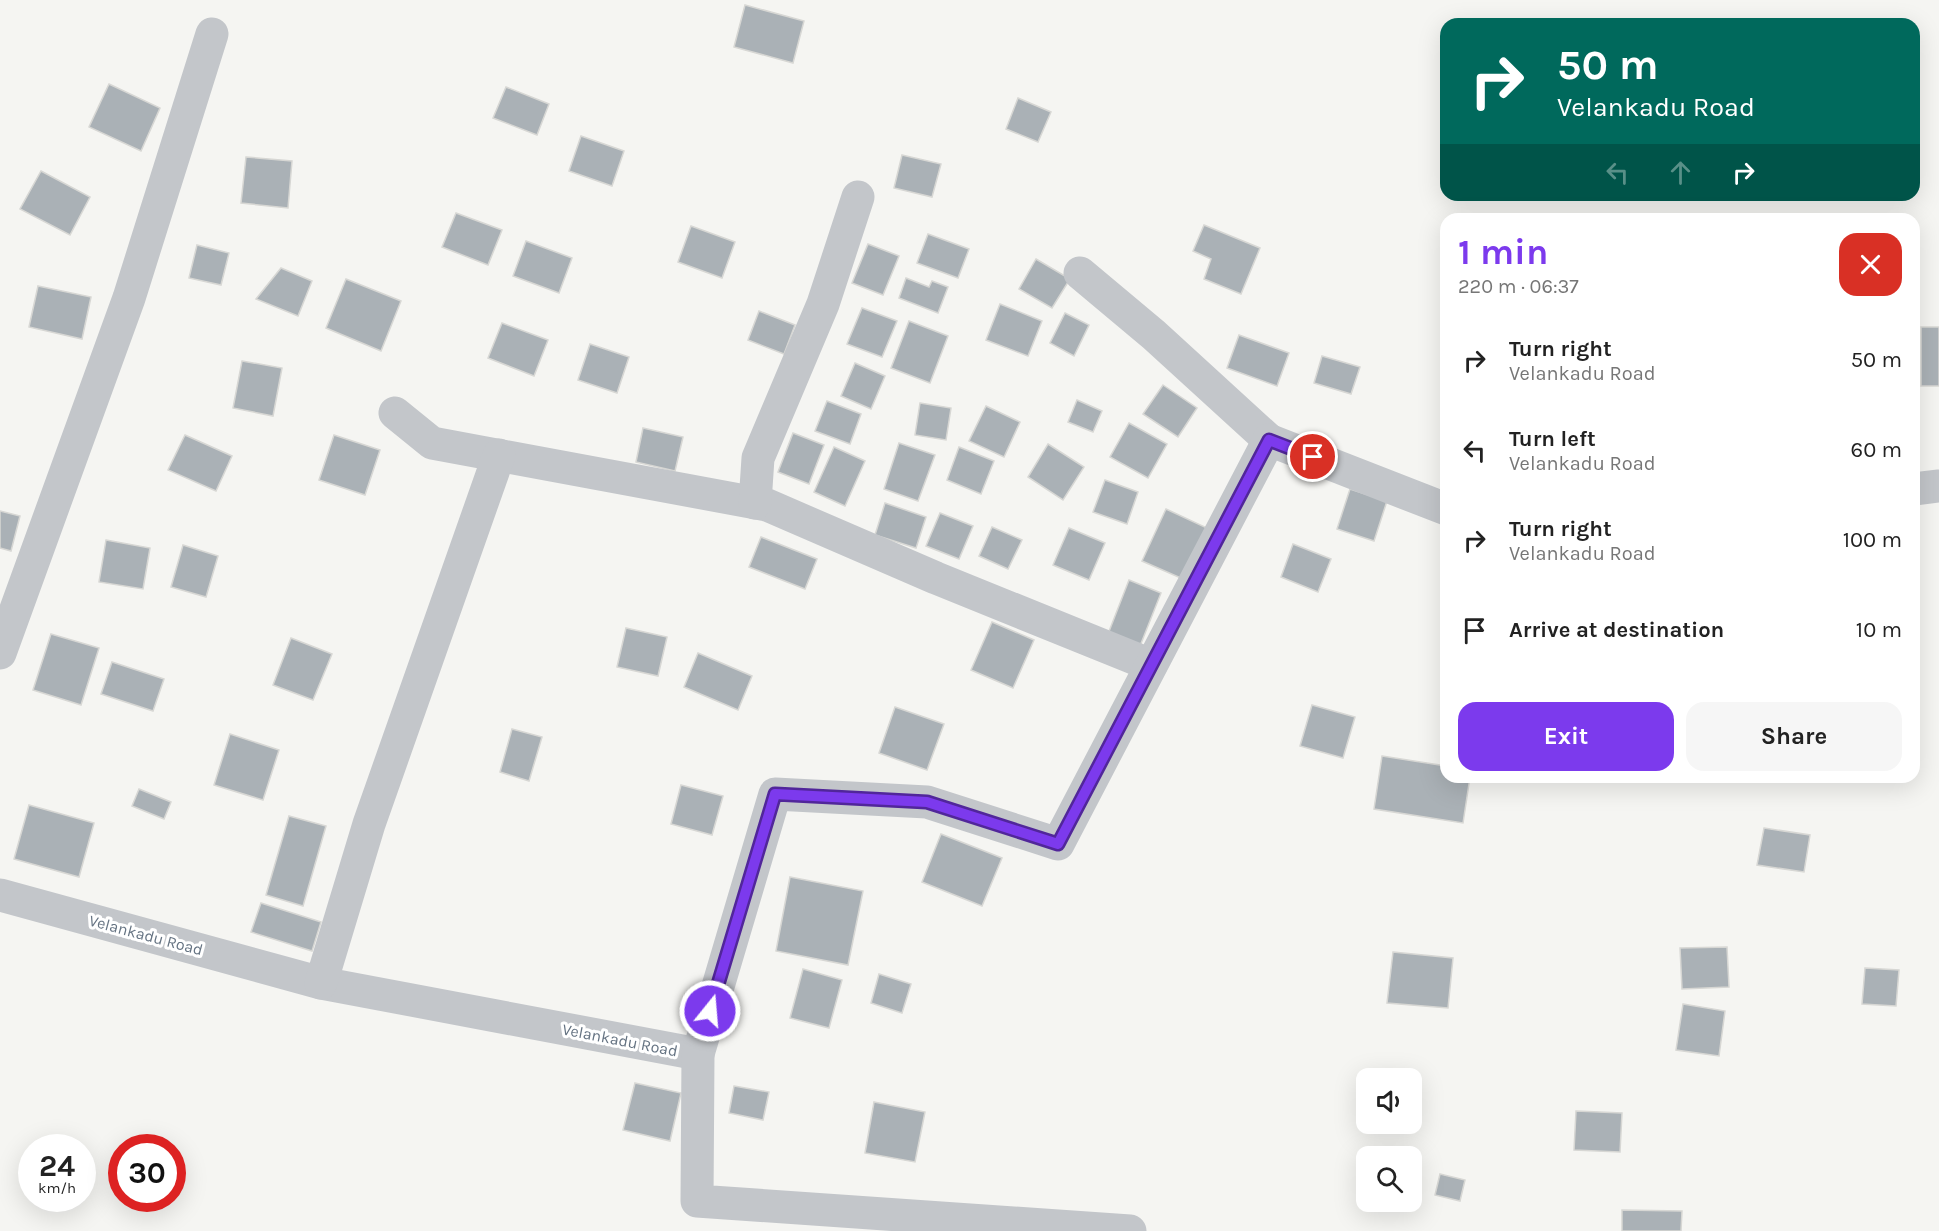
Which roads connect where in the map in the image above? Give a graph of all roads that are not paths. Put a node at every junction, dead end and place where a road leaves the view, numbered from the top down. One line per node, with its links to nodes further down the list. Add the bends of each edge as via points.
1 (212, 34): 11 (street, via 129,298)
2 (858, 197): 9 (street, via 823,304 758,458)
3 (1080, 273): 5 (street, via 1154,334)
4 (395, 413): 6 (street, via 432,443)
5 (1269, 440): 10 (street); 12 (street, Velankadu Road)
6 (499, 455): 9 (street); 14 (street, via 369,824)
7 (1939, 486): 8 (street)
8 (1920, 488)
9 (755, 503): 12 (street)
10 (1440, 507)
11 (0, 653)
12 (1151, 665): 15 (street, Velankadu Road, via 1058,844 927,802 775,794)
13 (0, 895): 14 (street, Velankadu Road)
14 (321, 983): 15 (street, Velankadu Road)
15 (698, 1054): 16 (street, via 697,1201)
16 (1130, 1231)

